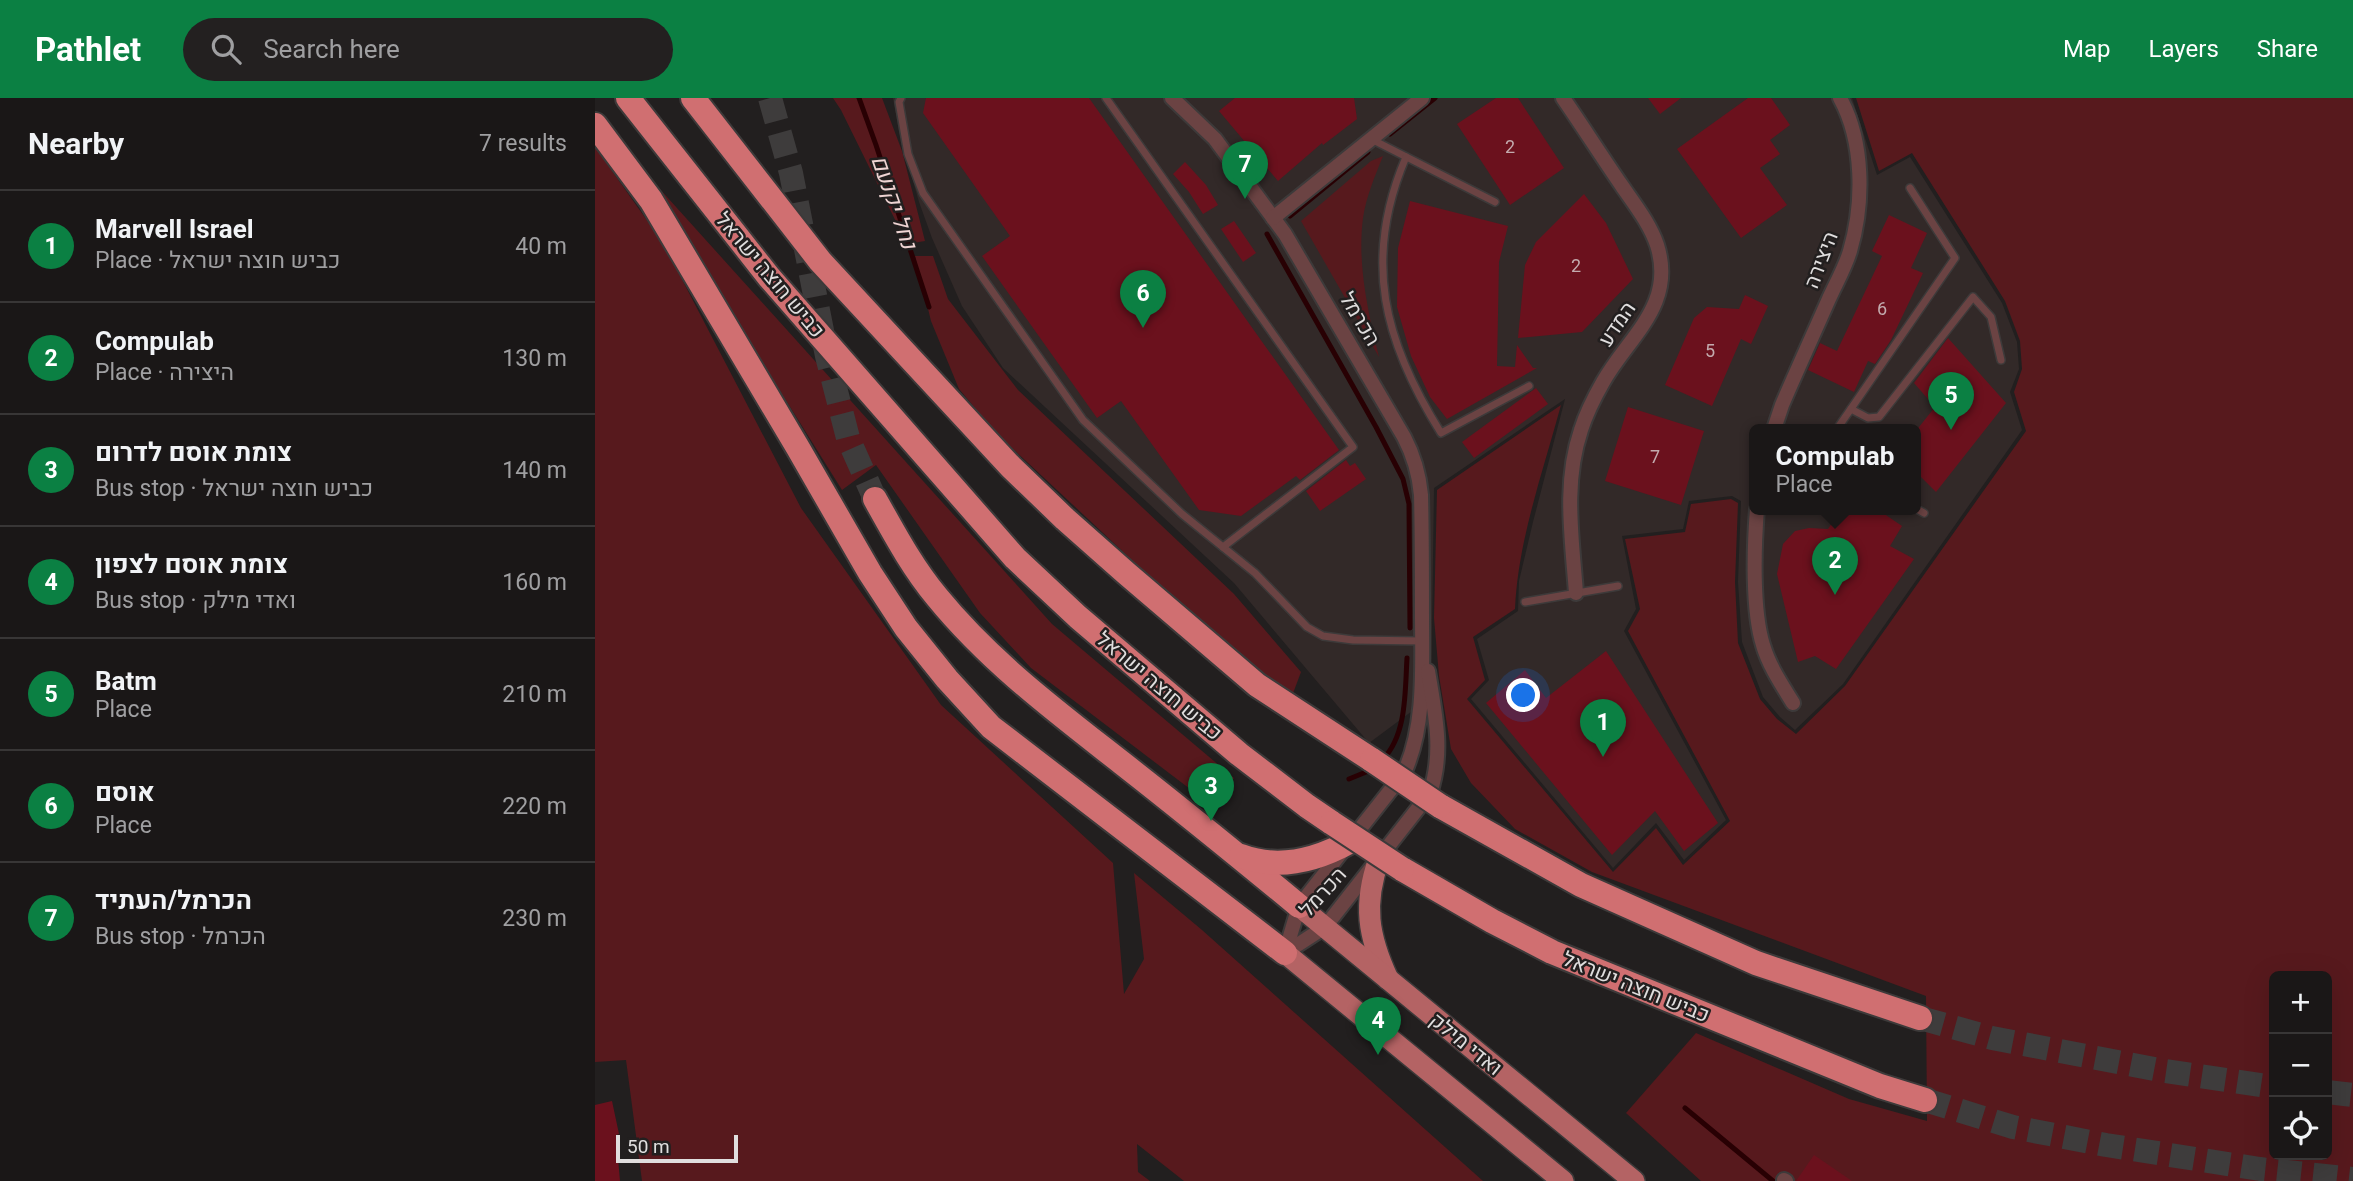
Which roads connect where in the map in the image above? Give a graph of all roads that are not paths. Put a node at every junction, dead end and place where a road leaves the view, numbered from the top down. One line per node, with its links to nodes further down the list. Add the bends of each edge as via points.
1 (628, 98): 38 (highway, כביש חוצה ישראל, bridge, via 769,277 1015,558 1239,754 1307,806 1492,922 1552,952 1879,1086)
2 (693, 98): 37 (highway, bridge, via 820,261 1011,467 1257,685 1440,806 1581,885 1756,963)
3 (901, 98): 24 (lane, via 908,154 923,193 1083,420)
4 (1106, 98): 24 (lane, via 1353,447)
5 (1173, 98): 14 (street, הכרמל, via 1215,139)
6 (1422, 98): 10 (street)
7 (1563, 98): 26 (street, המדע, via 1646,221 1662,270 1652,313 1603,382 1581,428 1570,471)
8 (1840, 98): 18 (street, היצירה, via 1857,150 1857,220 1849,253)
9 (595, 125): 35 (highway, via 651,201 870,573 947,679 991,727)
10 (1371, 139): 11 (lane); 14 (street)
11 (1406, 157): 13 (lane); 16 (lane, via 1394,185 1382,256 1384,300 1416,394 1440,433)
12 (1910, 188): 17 (lane, via 1955,258)
13 (1495, 202)
14 (1273, 218): 28 (street, הכרמל, via 1415,458 1421,495)
15 (2001, 360): 17 (lane, via 1991,317 1973,297 1879,417 1868,418)
16 (1529, 386)
17 (1851, 409): 19 (lane)
18 (1775, 424)
19 (1840, 424)
20 (875, 499): 31 (highway, via 935,596 971,637 1050,706)
21 (1921, 511): 22 (lane)
22 (1924, 513)
23 (1757, 515): 29 (street, via 1762,645)
24 (1223, 547): 28 (lane, via 1307,627 1323,636)
25 (1618, 586): 26 (lane)
26 (1576, 593): 27 (lane)
27 (1525, 602)
28 (1422, 641): 30 (street, הכרמל, via 1419,718 1409,761); 32 (street, הכרמל, via 1438,740 1436,777 1430,793)
29 (1793, 703)
30 (1350, 841): 31 (highway, via 1324,855 1289,862 1265,862); 33 (street, הכרמל)
31 (1237, 854): 33 (highway)
32 (1379, 859): 34 (street, הכרמל); 36 (main road, via 1369,897 1369,918)
33 (1299, 906): 34 (main road, ואדי מילק); 35 (street, הכרמל)
34 (1325, 927): 35 (street, הכרמל); 36 (main road, ואדי מילק)
35 (1285, 953): 39 (main road)
36 (1389, 981): 40 (main road, ואדי מילק)
37 (1920, 1018)
38 (1925, 1100)
39 (1563, 1181)
40 (1634, 1181)

